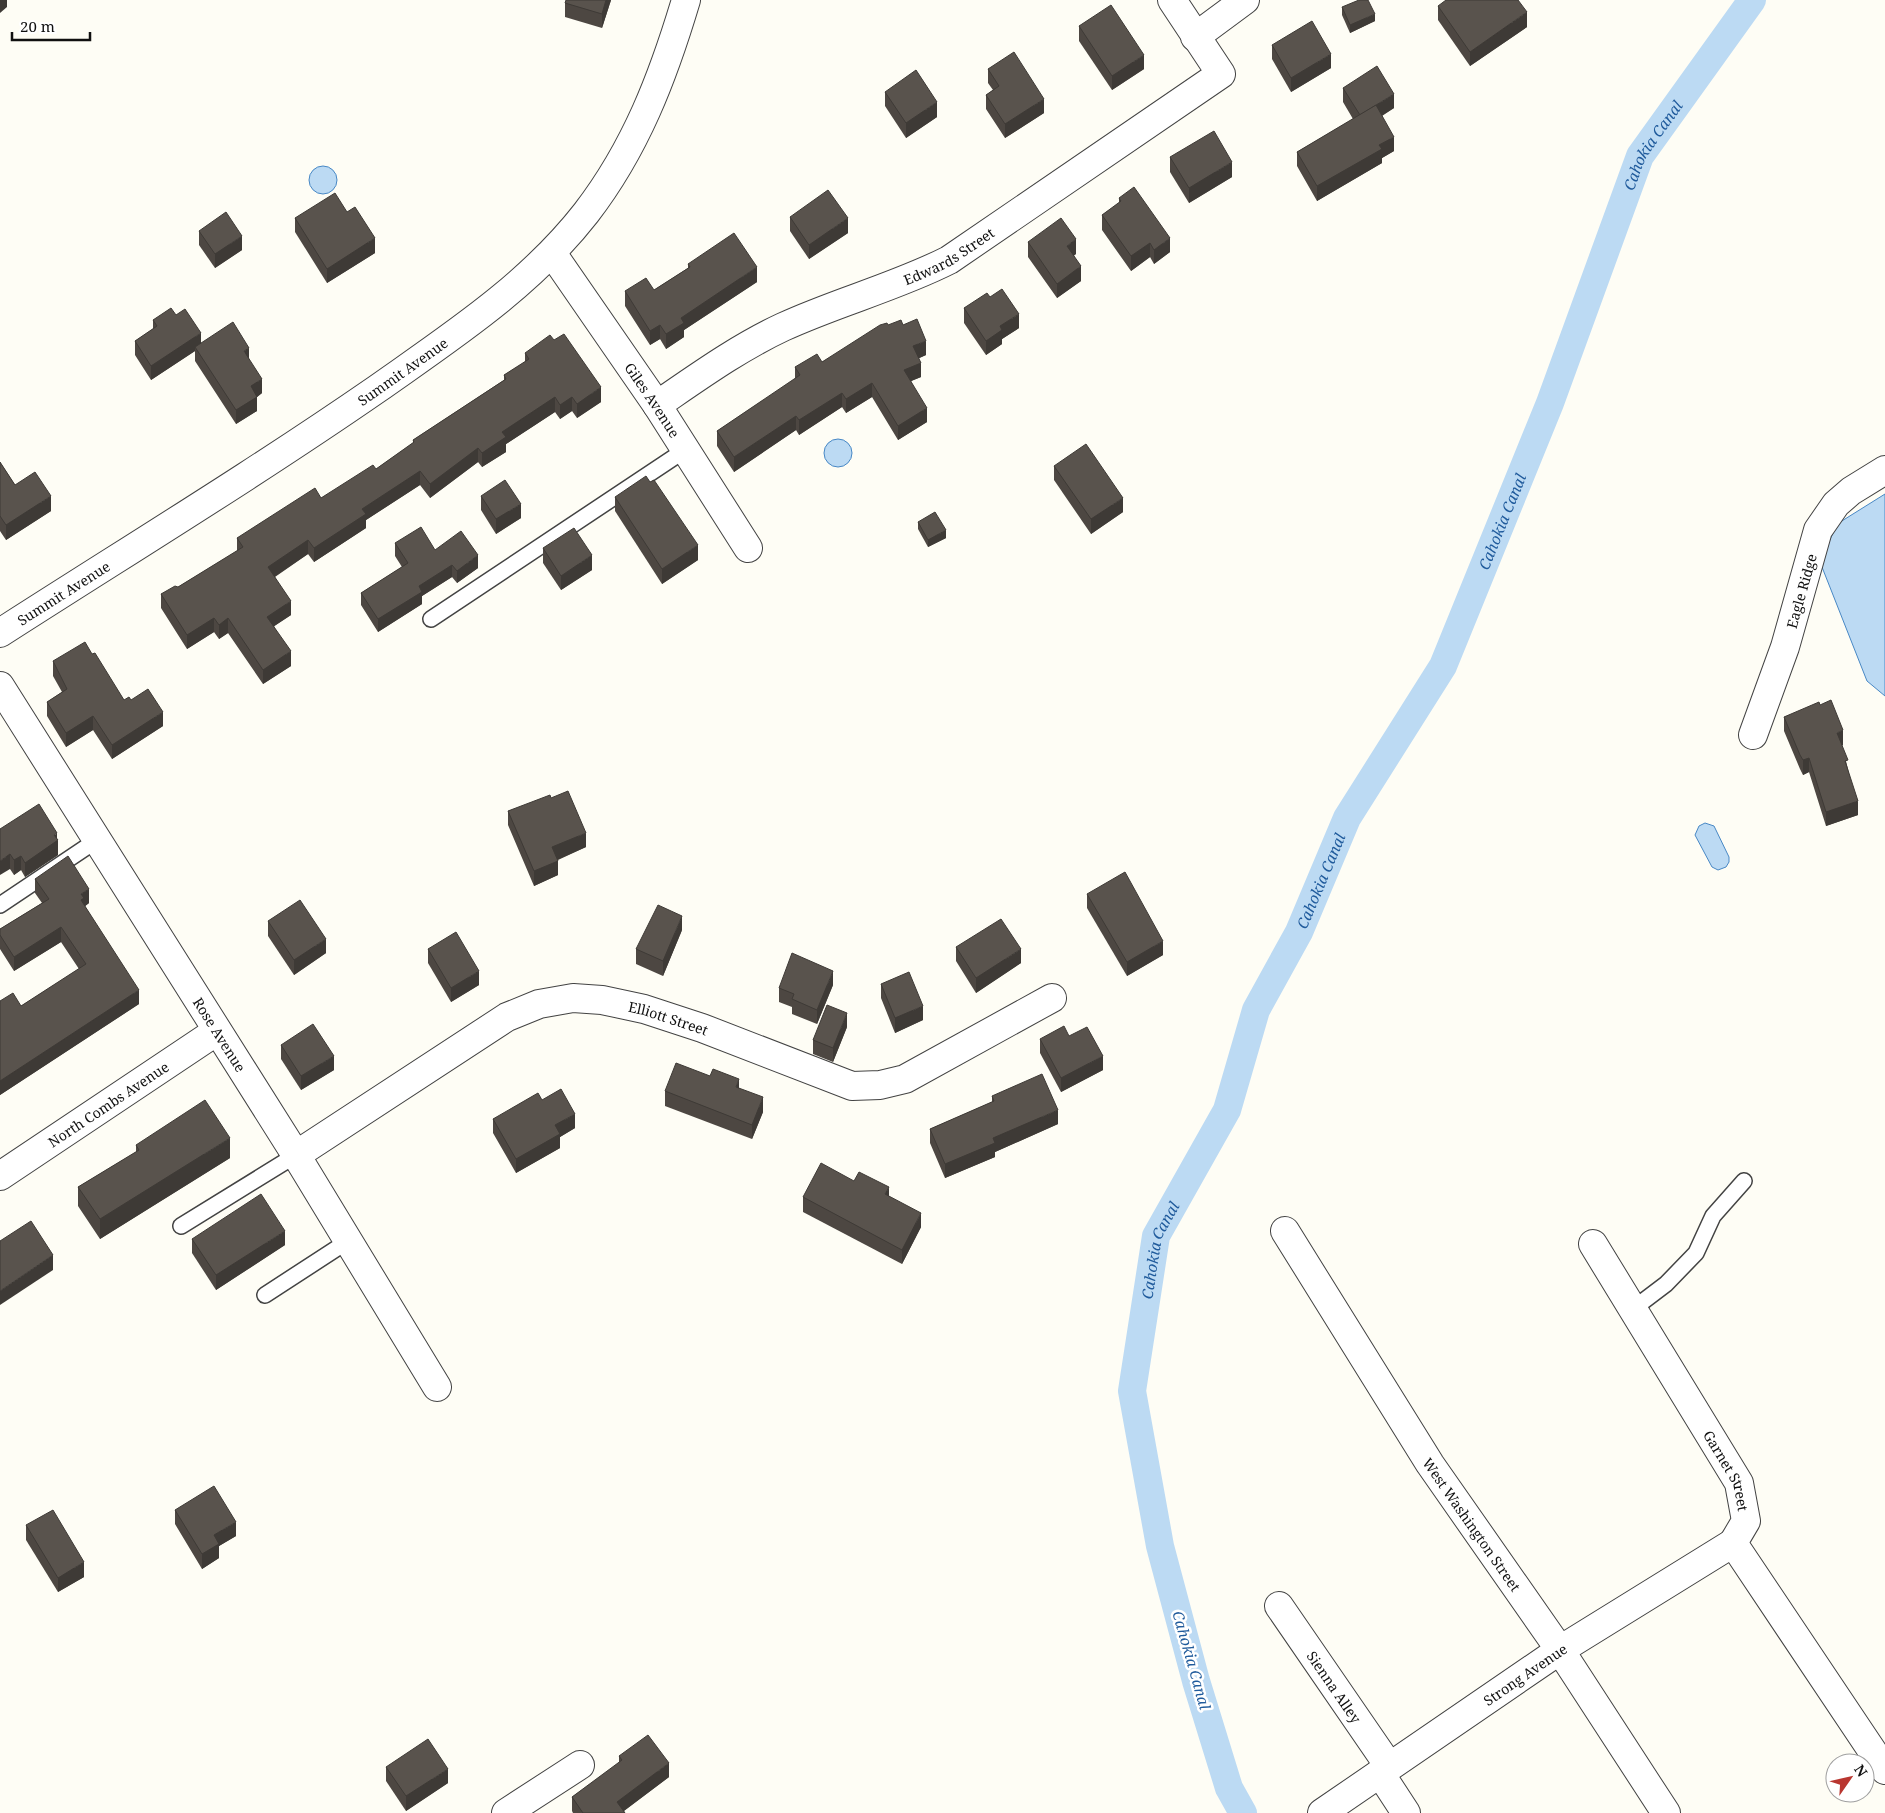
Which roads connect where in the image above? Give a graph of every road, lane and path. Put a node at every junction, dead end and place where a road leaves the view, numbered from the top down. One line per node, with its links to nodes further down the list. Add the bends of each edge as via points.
1 (686, 0): 5 (street, Summit Avenue, via 668,60 648,110 623,158 587,212)
2 (1172, 0): 4 (street)
3 (1245, 0): 4 (street)
4 (1195, 37): 6 (street, Edwards Street, via 1221,74 949,260 914,278 844,302 783,328 725,359)
5 (552, 252): 6 (street, Giles Avenue); 11 (street, Summit Avenue, via 479,318 332,420)
6 (657, 405): 7 (street, Giles Avenue)
7 (685, 450): 9 (street, Giles Avenue); 10 (lane)
8 (1885, 470): 13 (street, Eagle Ridge, via 1836,504 1818,530 1786,648)
9 (748, 548)
10 (431, 619)
11 (0, 632)
12 (0, 686): 14 (street, Rose Avenue)
13 (1753, 735)
14 (97, 840): 15 (lane); 17 (street, Rose Avenue)
15 (0, 905)
16 (1052, 998): 18 (street, Elliott Street, via 905,1079 880,1085 852,1086 644,1009 602,1000 553,1000 508,1017)
17 (217, 1031): 18 (street, Rose Avenue); 19 (street, North Combs Avenue)
18 (296, 1155): 21 (lane); 23 (street, Rose Avenue)
19 (0, 1176)
20 (1744, 1181): 26 (lane, via 1713,1216 1696,1253 1666,1284)
21 (181, 1226)
22 (1285, 1232): 30 (street, West Washington Street, via 1430,1464)
23 (348, 1241): 25 (lane); 27 (street, Rose Avenue)
24 (1593, 1244): 26 (street, Garnet Street)
25 (265, 1295)
26 (1633, 1309): 28 (street, Garnet Street, via 1739,1482 1746,1521)
27 (437, 1387)
28 (1733, 1543): 30 (street, Strong Avenue); 33 (street)
29 (1279, 1606): 32 (street, Sienna Alley)
30 (1560, 1650): 32 (street, Strong Avenue); 37 (street, West Washington Street)
31 (580, 1766): 34 (street)
32 (1385, 1770): 35 (street, Strong Avenue); 36 (street, Sienna Alley)
33 (1885, 1770)
34 (506, 1813)
35 (1322, 1813)
36 (1406, 1813)
37 (1666, 1813)

